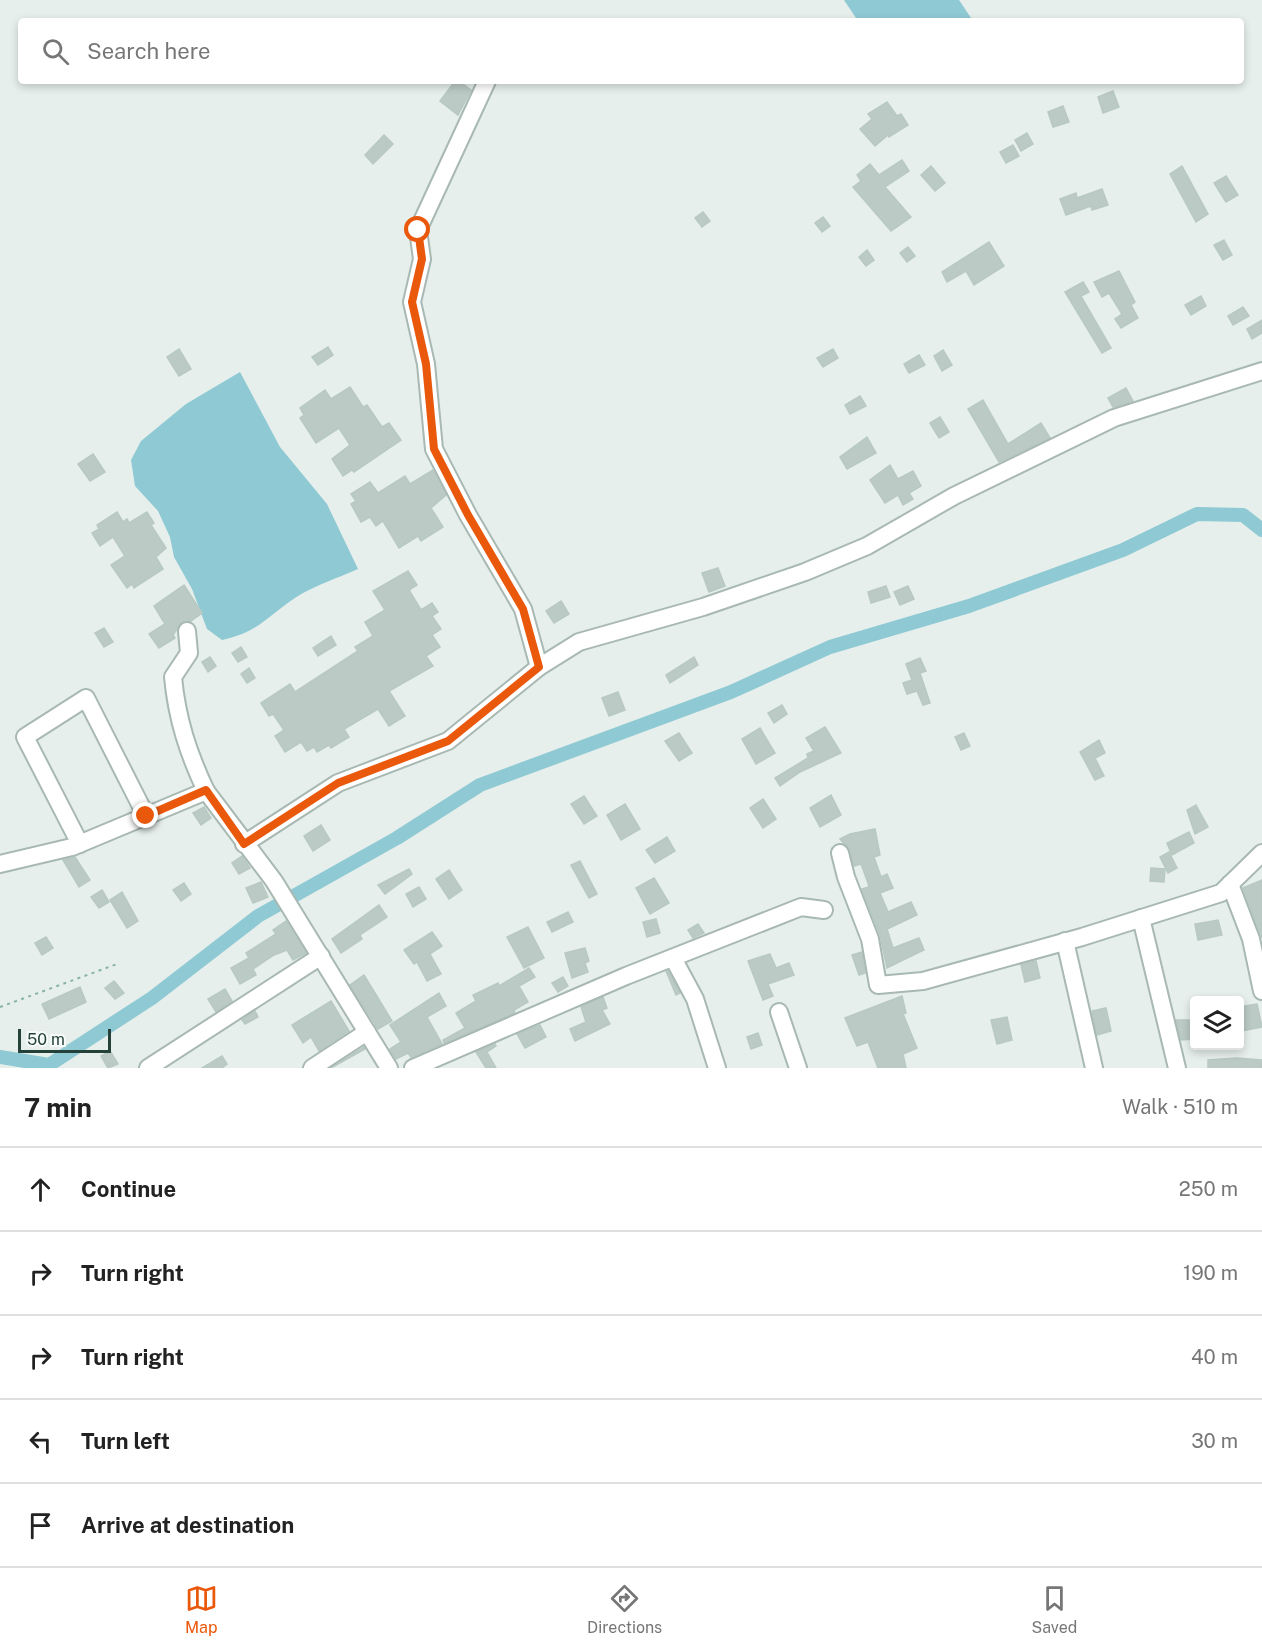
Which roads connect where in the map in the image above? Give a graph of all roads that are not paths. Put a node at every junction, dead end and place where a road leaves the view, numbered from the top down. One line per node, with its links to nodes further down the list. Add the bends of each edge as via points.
1 (486, 84): 4 (street, via 418,230 422,259 412,302 426,364 434,449 523,609)
2 (1262, 370): 4 (street, via 1114,418 954,496 867,546 806,572 579,642)
3 (186, 631): 5 (street, via 189,653 173,677 176,713 188,753)
4 (539, 667): 8 (street, via 448,741 338,783)
5 (206, 790): 6 (street); 8 (street)
6 (146, 816): 7 (street); 7 (street, via 86,698 25,737)
7 (80, 844): 11 (street)
8 (244, 844): 16 (street, via 274,881)
9 (840, 853): 15 (street, via 870,939 878,985 923,981)
10 (1262, 853): 12 (street)
11 (0, 864)
12 (1230, 884): 14 (street, via 1221,893); 18 (street, via 1251,939)
13 (824, 909): 17 (street, via 801,907)
14 (1141, 918): 15 (street); 28 (street)
15 (1065, 941): 27 (street)
16 (321, 956): 20 (street); 22 (street)
17 (673, 958): 24 (street); 25 (street, via 695,999)
18 (1262, 991)
19 (779, 1012): 26 (street)
20 (367, 1032): 21 (street); 23 (street)
21 (385, 1067)
22 (148, 1068)
23 (312, 1068)
24 (414, 1068)
25 (717, 1068)
26 (798, 1068)
27 (1094, 1068)
28 (1177, 1068)

